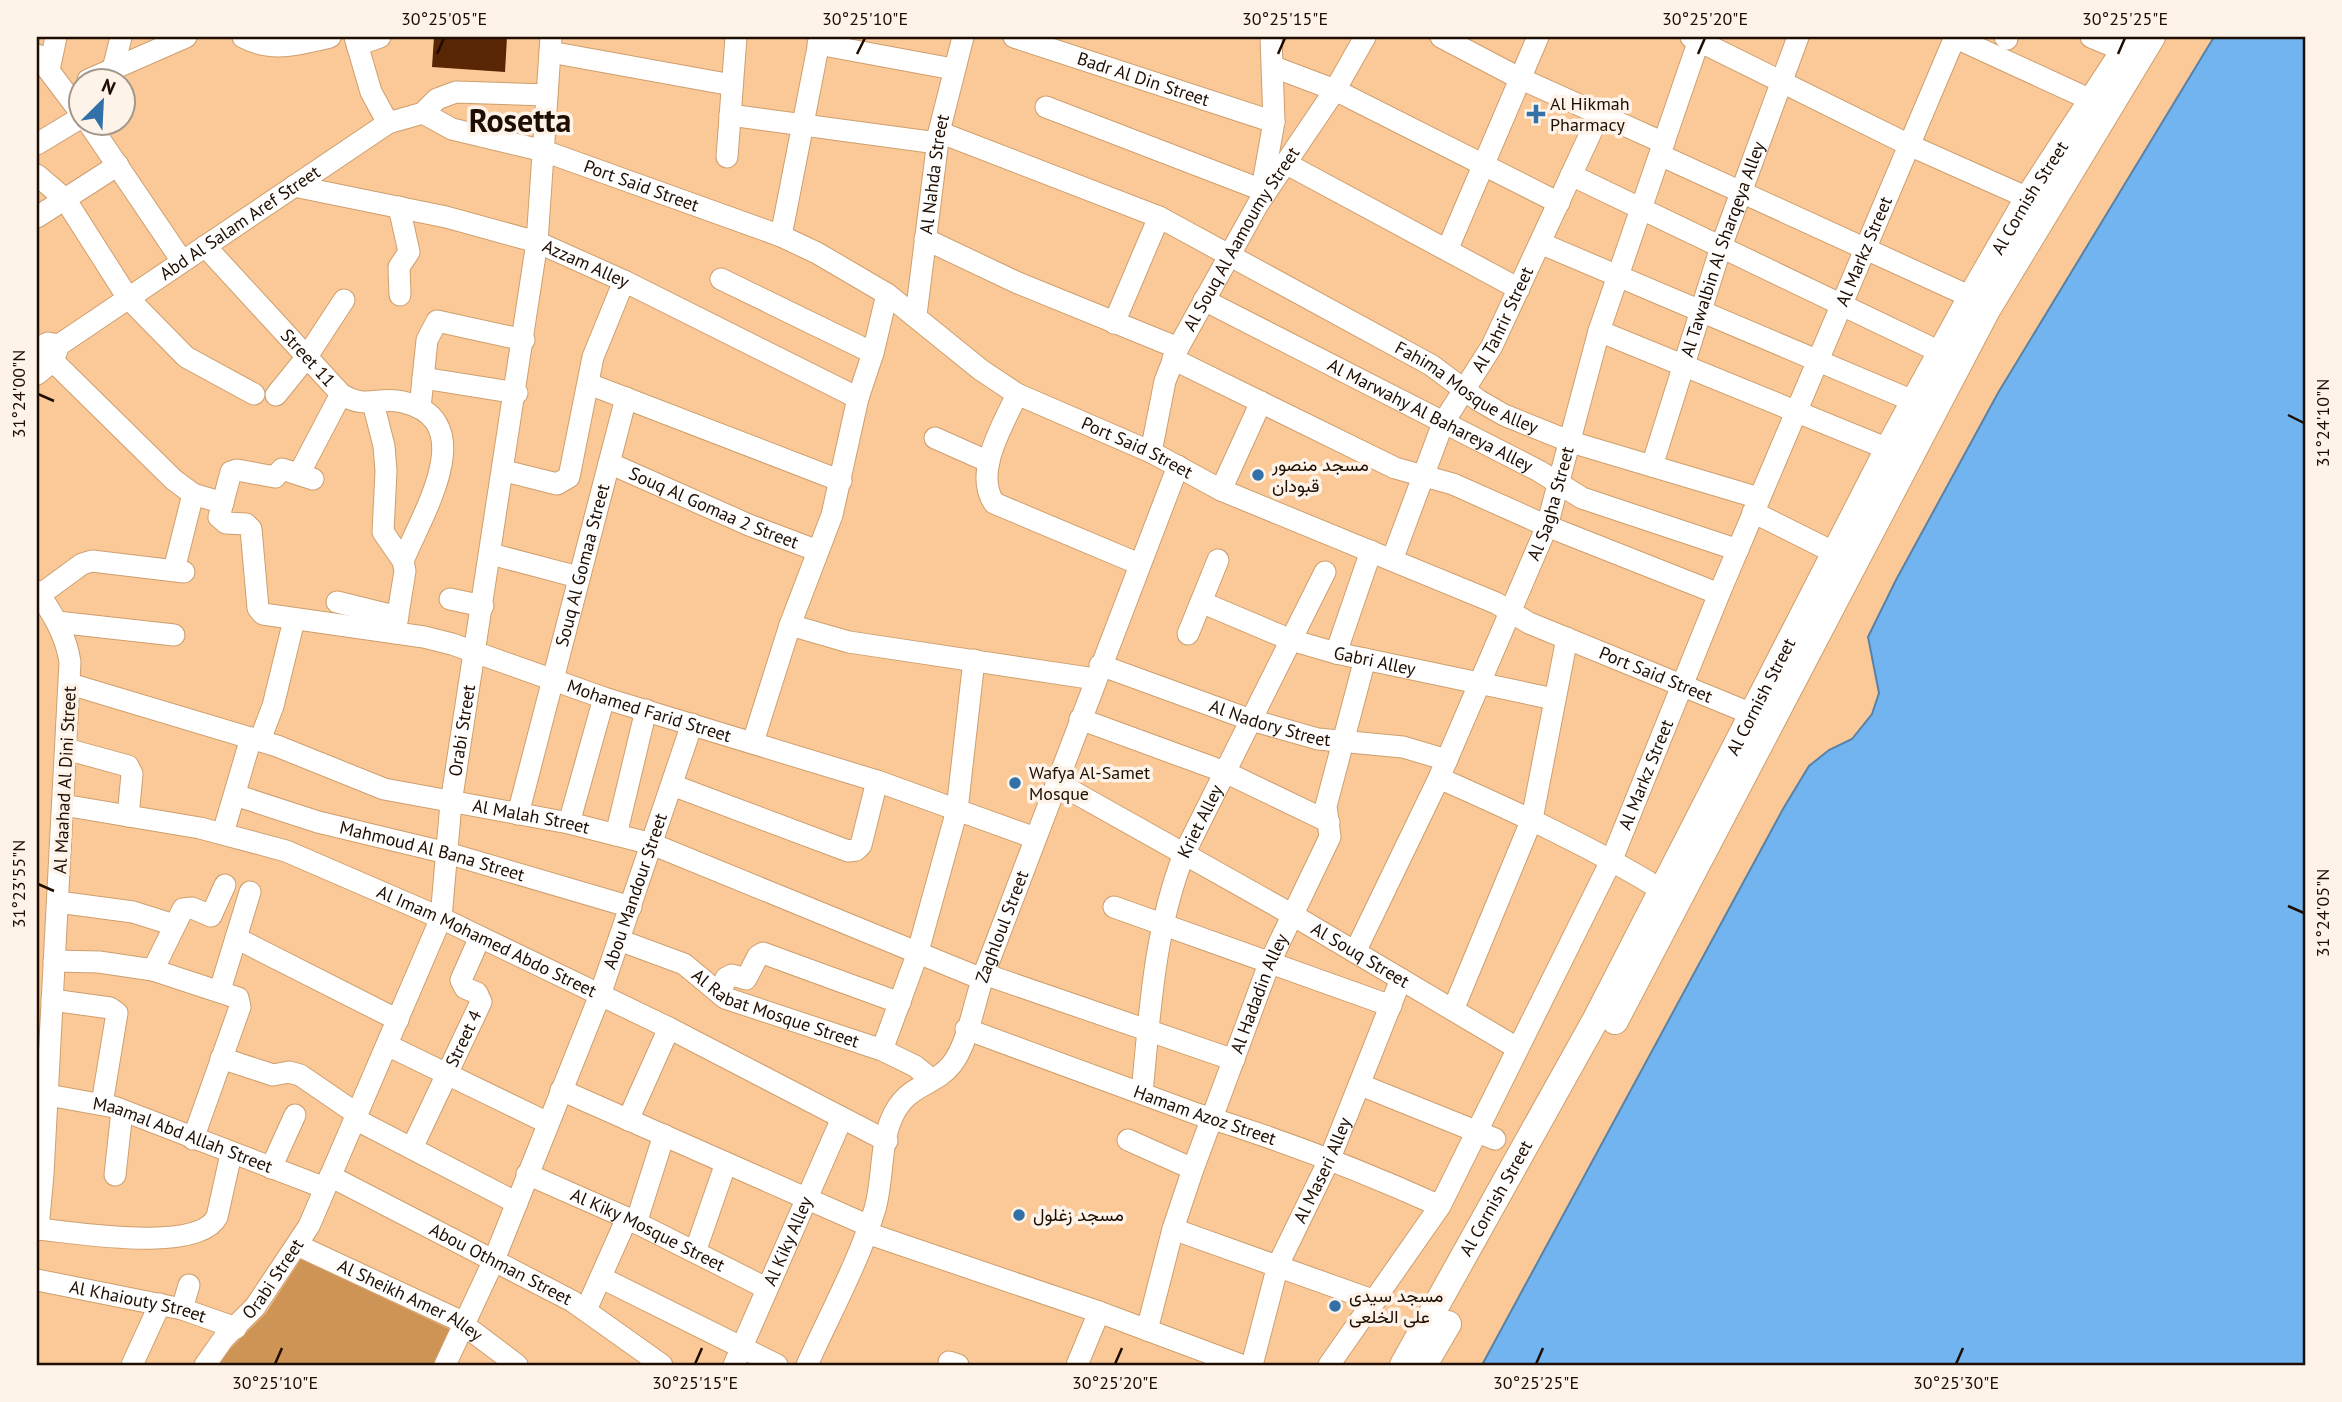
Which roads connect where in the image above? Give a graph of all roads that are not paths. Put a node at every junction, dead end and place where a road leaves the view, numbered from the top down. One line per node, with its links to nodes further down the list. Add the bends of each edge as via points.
1 (56, 37): 26 (street)
2 (121, 37): 23 (street)
3 (186, 37): 24 (street)
4 (243, 37): 5 (street, via 281,47)
5 (330, 37)
6 (380, 37): 20 (street)
7 (736, 37): 31 (street)
8 (963, 37): 27 (street, Al Nahda Street)
9 (1014, 37): 39 (street, Badr Al Din Street)
10 (1271, 37): 25 (street)
11 (1365, 37): 32 (street, Al Souq Al Aamoumy Street)
12 (1441, 37): 28 (street)
13 (1538, 37): 28 (street)
14 (1798, 37): 29 (street, Al Tawalbin Al Sharqeya Alley)
15 (1954, 37): 34 (street); 46 (street, Al Markz Street)
16 (2091, 37): 22 (street)
17 (2152, 37): 177 (main road, Al Cornish Street, via 1987,310)
18 (1697, 38): 29 (street); 47 (street, Al Sagha Street)
19 (819, 40): 27 (street); 42 (street)
20 (356, 41): 40 (street, via 371,92)
21 (550, 44): 31 (street); 33 (street, Orabi Street)
22 (2129, 44): 34 (main road, Al Cornish Street)
23 (114, 66)
24 (120, 66)
25 (1274, 67): 32 (street); 39 (street)
26 (43, 69): 30 (street)
27 (953, 69): 44 (street, Al Nahda Street)
28 (1519, 78): 38 (street); 52 (street)
29 (1781, 83): 46 (street); 56 (street, Al Tawalbin Al Sharqeya Alley)
30 (66, 84)
31 (732, 85): 37 (street)
32 (1335, 90): 50 (street, Al Souq Al Aamoumy Street); 52 (street)
33 (547, 95): 36 (street, Abd Al Salam Aref Street, via 456,92 437,99); 48 (street, Orabi Street)
34 (2091, 100): 58 (main road, Al Cornish Street)
35 (1046, 107): 57 (street)
36 (423, 113): 40 (street, Abd Al Salam Aref Street); 48 (street, via 452,129)
37 (730, 115): 42 (street, Fahima Mosque Alley); 49 (street)
38 (1599, 115): 47 (street); 54 (street, Al Tahrir Street)
39 (1274, 122): 57 (street)
40 (388, 123): 55 (street, Abd Al Salam Aref Street)
41 (66, 124): 45 (street)
42 (805, 125): 44 (street, Fahima Mosque Alley); 65 (street)
43 (98, 136): 51 (street)
44 (938, 137): 64 (street, Fahima Mosque Alley); 66 (street, Al Nahda Street)
45 (37, 144)
46 (1909, 145): 58 (street); 70 (street, Al Markz Street)
47 (1662, 149): 56 (street); 62 (street, Al Sagha Street)
48 (544, 151): 65 (street, Port Said Street); 67 (street, Orabi Street)
49 (727, 156)
50 (1287, 164): 57 (street, Al Souq Al Aamoumy Street); 71 (street)
51 (118, 166): 59 (street); 74 (street)
52 (1482, 166): 60 (street); 71 (street)
53 (37, 175): 59 (street)
54 (1571, 175): 60 (street, Al Tahrir Street); 62 (street)
55 (294, 186): 61 (street, Azzam Alley); 69 (street, Abd Al Salam Aref Street)
56 (1742, 191): 70 (street); 72 (street, Al Tawalbin Al Sharqeya Alley)
57 (1260, 197): 73 (street, Al Souq Al Aamoumy Street)
58 (2028, 198): 81 (main road, Al Cornish Street)
59 (65, 200): 63 (street); 82 (street)
60 (1559, 203): 68 (street, Al Tahrir Street)
61 (399, 207): 67 (street, Azzam Alley); 80 (street, via 409,252 399,267)
62 (1642, 209): 72 (street); 75 (street, Al Sagha Street)
63 (37, 217)
64 (1159, 217): 73 (street, Fahima Mosque Alley); 88 (street)
65 (780, 236): 79 (street, Port Said Street)
66 (925, 239): 87 (street, Al Nahda Street); 88 (street)
67 (537, 242): 77 (street, Azzam Alley); 90 (street, Orabi Street)
68 (1540, 243): 75 (street); 78 (street, Al Tahrir Street)
69 (205, 246): 74 (street, Abd Al Salam Aref Street); 95 (street, Street 11)
70 (1866, 246): 81 (street); 85 (street, Al Markz Street)
71 (1448, 247): 78 (street)
72 (1721, 247): 85 (street); 86 (street, Al Tawalbin Al Sharqeya Alley)
73 (1228, 257): 84 (street, Al Souq Al Aamoumy Street); 100 (street, Fahima Mosque Alley, via 1431,365)
74 (182, 261): 82 (street, Abd Al Salam Aref Street)
75 (1618, 276): 86 (street); 89 (street, Al Sagha Street)
76 (721, 279): 92 (street)
77 (624, 281): 99 (street, via 593,357); 107 (street, Azzam Alley)
78 (1519, 289): 100 (street, Al Tahrir Street, via 1492,345)
79 (887, 294): 87 (street, Port Said Street); 92 (street)
80 (400, 295)
81 (1971, 297): 91 (main road, Al Cornish Street)
82 (128, 298): 94 (street, Abd Al Salam Aref Street); 102 (street, via 186,357)
83 (344, 300): 95 (street)
84 (1204, 300): 93 (street, Al Souq Al Aamoumy Street); 113 (street, Al Marwahy Al Bahareya Alley)
85 (1841, 305): 91 (street); 96 (street, Al Markz Street)
86 (1700, 311): 96 (street); 97 (street, Al Tawalbin Al Sharqeya Alley)
87 (916, 315): 104 (street, Port Said Street)
88 (1114, 323): 93 (street)
89 (1599, 331): 97 (street); 115 (street, Al Sagha Street)
90 (524, 340): 98 (street, via 437,321 427,340); 101 (street, Orabi Street)
91 (1940, 352): 108 (main road, Al Cornish Street)
92 (873, 353): 107 (street)
93 (1175, 353): 109 (street); 117 (street, Al Souq Al Aamoumy Street)
94 (47, 357): 127 (street)
95 (306, 358): 103 (street, Street 11); 105 (street)
96 (1818, 360): 108 (street); 111 (street, Al Markz Street)
97 (1683, 366): 111 (street); 121 (street, Al Tawalbin Al Sharqeya Alley)
98 (423, 378): 101 (street); 112 (street)
99 (589, 384): 106 (street); 122 (street, via 569,477 557,484)
100 (1462, 388): 113 (street, Al Tahrir Street); 115 (street, Fahima Mosque Alley, via 1504,415)
101 (517, 393): 122 (street, Orabi Street)
102 (254, 394)
103 (341, 394): 110 (street, Street 11, via 352,401); 128 (street, via 306,476 282,468 273,477 234,470)
104 (1017, 394): 117 (street, Port Said Street); 118 (street)
105 (276, 395)
106 (626, 398): 119 (street, Souq Al Gomaa Street); 124 (street)
107 (858, 398): 124 (street)
108 (1913, 401): 116 (main road, Al Cornish Street)
109 (1261, 402): 123 (street); 126 (street)
110 (373, 403): 112 (street, Street 11, via 401,401); 138 (street, via 386,471 383,532)
111 (1796, 412): 116 (street); 129 (street, Al Markz Street)
112 (428, 414): 138 (street, via 445,447 441,468)
113 (1443, 423): 123 (street, Al Tahrir Street); 125 (street, Al Marwahy Al Bahareya Alley)
114 (934, 438): 118 (street)
115 (1571, 442): 121 (street, Fahima Mosque Alley); 125 (street, Al Sagha Street)
116 (1888, 449): 134 (main road, Al Cornish Street)
117 (1151, 452): 120 (street, Port Said Street)
118 (989, 462): 139 (street, via 987,484 994,503)
119 (609, 463): 132 (street, Souq Al Gomaa 2 Street); 141 (street, Souq Al Gomaa Street)
120 (1178, 466): 126 (street, Port Said Street); 139 (street, Zaghloul Street)
121 (1652, 466): 129 (street, Fahima Mosque Alley)
122 (505, 471): 135 (street, Orabi Street)
123 (1422, 477): 130 (street, via 1453,484); 137 (street, Al Tahrir Street)
124 (841, 481): 132 (street)
125 (1560, 486): 130 (street, Al Sagha Street); 131 (street, Al Marwahy Al Bahareya Alley, via 1583,498)
126 (1221, 490): 133 (street, Port Said Street)
127 (193, 494): 128 (street); 142 (street, via 179,571 92,561)
128 (223, 503): 149 (street, Mohamed Farid Street, via 222,521 246,524 251,530 258,608 262,614)
129 (1756, 505): 131 (street, Al Markz Street); 134 (street, Fahima Mosque Alley)
130 (1547, 526): 143 (street); 148 (street, Al Sagha Street)
131 (1738, 550): 143 (street, Al Markz Street)
132 (818, 551): 152 (street)
133 (1371, 551): 137 (street, Port Said Street); 158 (street)
134 (1835, 553): 169 (main road, Al Cornish Street)
135 (491, 554): 141 (street); 147 (street, Orabi Street)
136 (1218, 560): 146 (street)
137 (1392, 560): 148 (street, Port Said Street)
138 (403, 561): 151 (street)
139 (1139, 565): 161 (street, Zaghloul Street)
140 (1325, 572): 156 (street, Kriet Alley)
141 (578, 577): 162 (street, Souq Al Gomaa Street)
142 (38, 594): 150 (street, Al Maahad Al Dini Street)
143 (1719, 594): 165 (street, Al Markz Street)
144 (450, 599): 147 (street)
145 (337, 602): 151 (street)
146 (1201, 602): 153 (street); 156 (street, Gabri Alley)
147 (483, 606): 157 (street, Orabi Street)
148 (1511, 612): 155 (street, Port Said Street); 164 (street, Al Sagha Street)
149 (294, 620): 151 (street, Mohamed Farid Street); 173 (street, via 274,706)
150 (57, 622): 154 (street); 163 (street, Al Maahad Al Dini Street, via 68,643)
151 (397, 625): 157 (street, Mohamed Farid Street)
152 (790, 625): 160 (street, Al Nadory Street, via 849,642); 174 (street)
153 (1188, 634)
154 (174, 635)
155 (1567, 638): 165 (street, Port Said Street); 167 (street)
156 (1291, 640): 158 (street, Gabri Alley); 171 (street, Kriet Alley)
157 (475, 652): 162 (street, Mohamed Farid Street); 184 (street, Orabi Street)
158 (1336, 653): 159 (street, Gabri Alley)
159 (1365, 659): 164 (street, Gabri Alley); 175 (street, Al Hadadin Alley)
160 (974, 660): 161 (street, Al Nadory Street); 186 (street)
161 (1098, 672): 170 (street, Zaghloul Street); 171 (street, Al Nadory Street)
162 (551, 679): 166 (street, Mohamed Farid Street); 187 (street, Souq Al Gomaa Street)
163 (70, 684): 173 (street, Al Malah Street); 176 (street, Al Maahad Al Dini Street)
164 (1482, 684): 167 (street, Gabri Alley); 178 (street, Al Sagha Street)
165 (1682, 685): 169 (street, Port Said Street); 198 (street, Al Markz Street)
166 (604, 698): 168 (street, Mohamed Farid Street); 191 (street)
167 (1554, 699): 189 (street)
168 (646, 710): 172 (street, Mohamed Farid Street); 193 (street)
169 (1752, 714): 177 (main road, Al Cornish Street)
170 (1080, 719): 179 (street); 181 (street, Zaghloul Street)
171 (1251, 720): 175 (street, Al Nadory Street); 179 (street, Kriet Alley)
172 (692, 724): 174 (street, Mohamed Farid Street); 182 (street, Abou Mandour Street)
173 (256, 739): 183 (street); 184 (street, Al Malah Street, via 384,789)
174 (752, 742): 180 (street, Mohamed Farid Street)
175 (1342, 743): 178 (street, Al Nadory Street, via 1403,747); 190 (street, Al Hadadin Alley, via 1326,806)
176 (66, 749): 185 (street, Al Maahad Al Dini Street); 188 (street, via 128,766 132,774)
177 (1743, 754): 200 (main road, Al Cornish Street); 299 (main road, Al Cornish Street, via 1611,1030)
178 (1443, 769): 189 (street, Al Nadory Street); 212 (street, Al Sagha Street)
179 (1225, 772): 190 (street); 197 (street, Kriet Alley)
180 (877, 781): 182 (street, via 861,845 848,851); 186 (street, Mohamed Farid Street)
181 (1056, 782): 194 (street, Zaghloul Street); 197 (street, Al Souq Street)
182 (672, 785): 195 (street, Abou Mandour Street)
183 (234, 795): 192 (street); 196 (street, Mahmoud Al Bana Street, via 318,822)
184 (451, 803): 187 (street, Al Malah Street); 196 (street, Orabi Street)
185 (63, 805): 188 (street, Al Imam Mohamed Abdo Street); 204 (street, Al Maahad Al Dini Street)
186 (957, 810): 194 (street, Mohamed Farid Street); 213 (street)
187 (518, 814): 191 (street, Al Malah Street)
188 (128, 816): 192 (street, Al Imam Mohamed Abdo Street)
189 (1532, 819): 198 (street, Al Nadory Street); 225 (street)
190 (1329, 822): 205 (street, Al Hadadin Alley, via 1330,837)
191 (569, 823): 193 (street, Al Malah Street)
192 (223, 833): 206 (street, Al Imam Mohamed Abdo Street, via 286,851)
193 (616, 835): 195 (street, Al Malah Street)
194 (1035, 838): 217 (street, Zaghloul Street)
195 (652, 844): 202 (street, Abou Mandour Street); 213 (street, Al Malah Street)
196 (447, 853): 202 (street, Mahmoud Al Bana Street); 206 (street, Orabi Street)
197 (1184, 854): 205 (street, Al Souq Street); 207 (street, Kriet Alley)
198 (1612, 859): 200 (street, Al Nadory Street); 231 (street, Al Markz Street)
199 (225, 885): 208 (street, via 213,914 187,908)
200 (1662, 890): 298 (main road, Al Cornish Street, via 1596,1019)
201 (250, 892): 210 (street)
202 (631, 907): 211 (street, Abou Mandour Street)
203 (1114, 907): 207 (street)
204 (51, 908): 208 (street, via 134,912); 214 (street, Al Maahad Al Dini Street)
205 (1291, 914): 212 (street, Al Souq Street); 215 (street, Al Hadadin Alley)
206 (441, 918): 209 (street, Al Imam Mohamed Abdo Street); 226 (street, Orabi Street)
207 (1161, 923): 215 (street); 229 (street, Kriet Alley)
208 (174, 925): 216 (street)
209 (481, 937): 221 (street, Al Imam Mohamed Abdo Street); 235 (street, Street 4, via 461,981 481,1002)
210 (236, 938): 219 (street); 226 (street)
211 (619, 940): 220 (street, Al Rabat Mosque Street, via 676,960); 221 (street, Abou Mandour Street)
212 (1355, 951): 218 (street, Al Souq Street)
213 (917, 955): 217 (street, Al Malah Street); 223 (street)
214 (54, 961): 216 (street); 222 (street, Al Maahad Al Dini Street)
215 (1269, 964): 224 (street); 234 (street, Al Hadadin Alley)
216 (153, 970): 219 (street)
217 (983, 976): 228 (street, Zaghloul Street); 229 (street, Al Malah Street)
218 (1401, 979): 224 (street, Al Maseri Alley); 225 (street, Al Souq Street)
219 (220, 990): 233 (street, via 240,1002)
220 (720, 994): 223 (street, via 726,978 746,979 763,953); 232 (street, Al Rabat Mosque Street)
221 (600, 995): 227 (street, Al Imam Mohamed Abdo Street); 238 (street, Abou Mandour Street)
222 (52, 1000): 240 (street, Al Maahad Al Dini Street); 241 (street, via 110,1008 117,1013)
223 (900, 1003): 232 (street)
224 (1391, 1006): 237 (street, Al Maseri Alley)
225 (1453, 1010): 231 (street, Al Souq Street)
226 (398, 1020): 230 (street, Orabi Street)
227 (669, 1028): 244 (street, Al Imam Mohamed Abdo Street); 246 (street)
228 (966, 1030): 236 (street, Zaghloul Street, via 952,1064); 239 (street, Hamam Azoz Street)
229 (1148, 1031): 234 (street, Al Malah Street); 239 (street, Kriet Alley)
230 (387, 1045): 235 (street); 243 (street, Orabi Street)
231 (1517, 1048): 249 (street, Al Markz Street)
232 (882, 1051): 236 (street, Al Rabat Mosque Street)
233 (221, 1058): 243 (street, via 268,1074 300,1074); 251 (street)
234 (1234, 1060): 245 (street, Al Hadadin Alley)
235 (446, 1074): 247 (street); 254 (street, Street 4)
236 (932, 1079): 253 (street, Zaghloul Street, via 917,1086 896,1109)
237 (1361, 1085): 249 (street); 256 (street, Al Maseri Alley)
238 (561, 1090): 246 (street); 247 (street, Abou Mandour Street)
239 (1142, 1093): 245 (street, Hamam Azoz Street)
240 (42, 1094): 241 (street, Maamal Abd Allah Street); 250 (street, Al Maahad Al Dini Street)
241 (112, 1107): 251 (street, Maamal Abd Allah Street); 261 (street)
242 (295, 1115): 258 (street)
243 (356, 1116): 254 (street); 262 (street, Orabi Street)
244 (842, 1118): 253 (street, Al Imam Mohamed Abdo Street); 263 (street, Al Kiky Alley)
245 (1212, 1118): 256 (street, Hamam Azoz Street); 259 (street, Al Hadadin Alley)
246 (628, 1120): 248 (street)
247 (548, 1123): 260 (street, Abou Mandour Street)
248 (663, 1135): 257 (street); 266 (street)
249 (1487, 1136): 265 (street, Al Markz Street)
250 (41, 1139): 267 (street, Al Maahad Al Dini Street)
251 (193, 1139): 255 (street, Maamal Abd Allah Street)
252 (1128, 1140): 259 (street)
253 (887, 1141): 268 (street, Zaghloul Street)
254 (411, 1148): 264 (street)
255 (231, 1154): 258 (street, Maamal Abd Allah Street); 267 (street, via 217,1217 198,1230 140,1240)
256 (1330, 1158): 265 (street, Hamam Azoz Street); 273 (street, Al Maseri Alley)
257 (726, 1163): 263 (street); 271 (street)
258 (271, 1168): 262 (street, Maamal Abd Allah Street)
259 (1193, 1169): 269 (street, Al Hadadin Alley)
260 (527, 1174): 264 (street, Abou Mandour Street); 266 (street, Al Kiky Mosque Street)
261 (115, 1175)
262 (328, 1182): 270 (street, Orabi Street); 272 (street, Abou Othman Street)
263 (805, 1198): 268 (street); 277 (street, Al Kiky Alley)
264 (517, 1203): 272 (street, Abou Mandour Street)
265 (1440, 1206): 278 (street, Al Markz Street)
266 (631, 1220): 271 (street, Al Kiky Mosque Street); 274 (street)
267 (37, 1229)
268 (868, 1229): 282 (street); 293 (street, Zaghloul Street)
269 (1173, 1229): 273 (street); 285 (street, Al Hadadin Alley)
270 (297, 1245): 283 (street, Al Sheikh Amer Alley); 284 (street, Orabi Street)
271 (695, 1252): 277 (street, Al Kiky Mosque Street)
272 (494, 1260): 281 (street, Abou Othman Street); 283 (street, Abou Mandour Street)
273 (1279, 1265): 278 (street); 296 (street, Al Maseri Alley)
274 (602, 1278): 281 (street); 286 (street)
275 (37, 1280): 279 (street, Al Khaiouty Street)
276 (189, 1285): 280 (street)
277 (766, 1288): 286 (street, Al Kiky Alley)
278 (1375, 1301): 297 (street, Al Markz Street)
279 (160, 1304): 280 (street, Al Khaiouty Street); 287 (street)
280 (182, 1309): 284 (street, Al Khaiouty Street)
281 (586, 1310): 291 (street, Abou Othman Street)
282 (1099, 1312): 285 (street); 294 (street)
283 (464, 1325): 289 (street, Abou Mandour Street); 290 (street, Al Sheikh Amer Alley)
284 (236, 1328): 288 (street, Orabi Street)
285 (1147, 1330): 295 (street)
286 (737, 1357): 292 (street)
287 (132, 1365)
288 (205, 1365)
289 (445, 1365)
290 (517, 1365)
291 (662, 1365)
292 (776, 1365)
293 (807, 1365)
294 (1077, 1365)
295 (1241, 1365)
296 (1252, 1365)
297 (1329, 1365)
298 (1403, 1365)
299 (1424, 1365)

